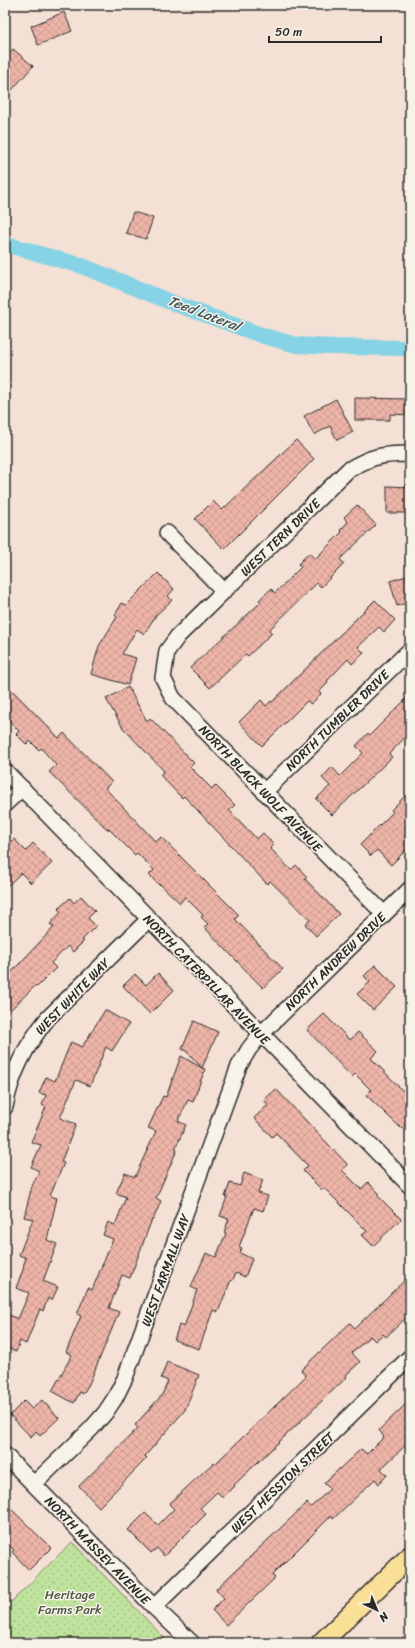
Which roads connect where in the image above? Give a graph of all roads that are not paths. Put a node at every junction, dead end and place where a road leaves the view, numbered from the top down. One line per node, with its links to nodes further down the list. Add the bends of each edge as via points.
1 (410, 454): 3 (street, WEST TERN DRIVE, via 388,454 366,459 348,470)
2 (167, 533): 3 (street)
3 (224, 591): 5 (street, WEST TERN DRIVE, via 178,636)
4 (410, 650): 8 (street, NORTH TUMBLER DRIVE)
5 (167, 651): 8 (street, NORTH BLACK WOLF AVENUE, via 163,678 173,698)
6 (5, 771): 7 (street, NORTH CATERPILLAR AVENUE)
7 (22, 788): 9 (street); 12 (street, NORTH CATERPILLAR AVENUE)
8 (264, 792): 11 (street, NORTH BLACK WOLF AVENUE)
9 (5, 804)
10 (410, 889): 11 (street, NORTH ANDREW DRIVE)
11 (384, 914): 13 (street, NORTH ANDREW DRIVE)
12 (149, 918): 13 (street, NORTH CATERPILLAR AVENUE); 14 (street, WEST WHITE WAY, via 48,1018 34,1036 12,1080)
13 (261, 1034): 15 (street, NORTH CATERPILLAR AVENUE); 18 (street, WEST FARMALL WAY, via 240,1066 125,1378 115,1398 91,1429)
14 (5, 1107)
15 (410, 1186)
16 (410, 1357): 20 (street, WEST HESSTON STREET)
17 (5, 1455): 18 (street, NORTH MASSEY AVENUE)
18 (34, 1484): 20 (street, NORTH MASSEY AVENUE)
19 (410, 1556): 22 (main road)
20 (154, 1607): 21 (street, NORTH MASSEY AVENUE)
21 (192, 1643)
22 (321, 1643)

